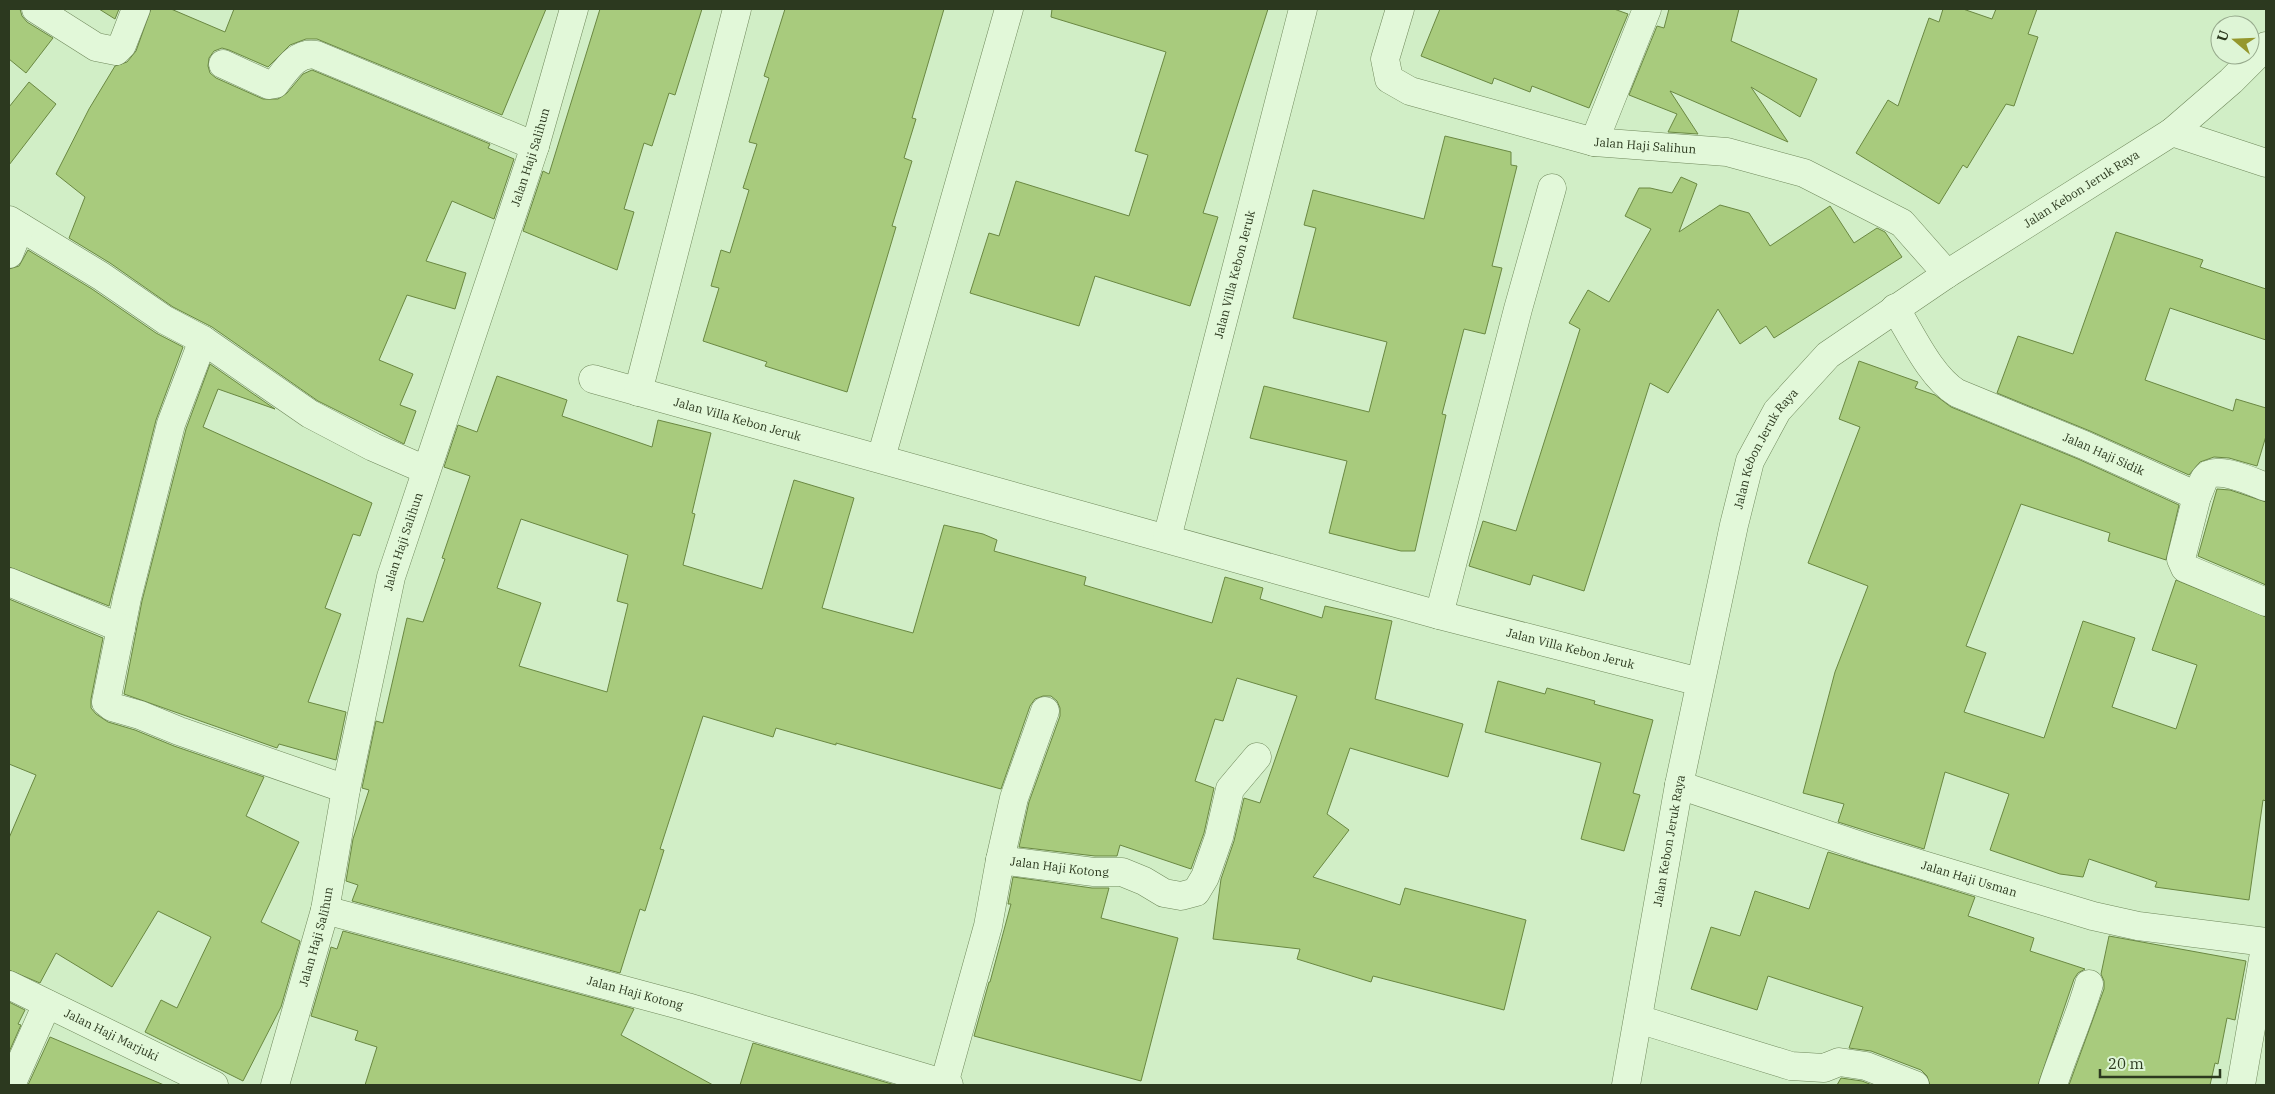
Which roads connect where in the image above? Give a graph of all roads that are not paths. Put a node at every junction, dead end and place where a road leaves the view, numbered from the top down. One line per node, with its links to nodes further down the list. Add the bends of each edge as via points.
1 (36, 9): 2 (street, via 96,47 116,51 122,45)
2 (136, 9)
3 (574, 9): 13 (street, Jalan Haji Salihun)
4 (738, 9): 22 (street)
5 (1009, 9): 23 (street)
6 (1303, 9): 27 (street, Jalan Villa Kebon Jeruk)
7 (1400, 9): 12 (street, Jalan Haji Salihun, via 1385,59 1389,79 1410,92)
8 (1647, 9): 12 (street)
9 (2266, 46): 11 (street, Jalan Kebon Jeruk Raya)
10 (223, 64): 13 (street, via 269,86 276,84 298,57 307,53 316,55)
11 (2172, 132): 14 (street); 18 (street, Jalan Kebon Jeruk Raya)
12 (1594, 142): 18 (street, Jalan Haji Salihun, via 1727,152 1804,173 1902,223)
13 (535, 146): 24 (street, Jalan Haji Salihun)
14 (2266, 163)
15 (1552, 188): 30 (street)
16 (14, 224): 17 (street); 20 (street, via 101,276 165,320)
17 (9, 254)
18 (1947, 274): 19 (street, Jalan Kebon Jeruk Raya)
19 (1895, 308): 26 (street, Jalan Haji Sidik, via 1944,385); 32 (street, Jalan Kebon Jeruk Raya, via 1828,355 1777,411 1750,460)
20 (203, 340): 24 (street, via 310,414); 31 (street, via 171,424)
21 (593, 380): 22 (street, Jalan Villa Kebon Jeruk)
22 (638, 392): 23 (street, Jalan Villa Kebon Jeruk)
23 (881, 458): 27 (street, Jalan Villa Kebon Jeruk)
24 (426, 470): 36 (street, Jalan Haji Salihun, via 391,577)
25 (2266, 487): 26 (street, via 2221,472 2211,473 2205,478)
26 (2198, 496): 29 (street, via 2181,559 2184,568)
27 (1166, 538): 30 (street, Jalan Villa Kebon Jeruk)
28 (9, 582): 31 (street)
29 (2266, 602)
30 (1439, 614): 32 (street, Jalan Villa Kebon Jeruk)
31 (122, 628): 36 (street, via 106,702 112,707)
32 (1700, 682): 35 (street, Jalan Kebon Jeruk Raya)
33 (1045, 711): 37 (street, via 1014,798)
34 (1257, 757): 37 (street, Jalan Haji Kotong, via 1230,789 1219,837 1205,877 1196,892 1181,896 1164,893 1122,872 1094,872)
35 (1679, 785): 39 (street, Jalan Haji Usman, via 1873,850 2093,916 2138,926); 43 (street, Jalan Kebon Jeruk Raya)
36 (346, 789): 38 (street, Jalan Haji Salihun)
37 (1000, 860): 47 (street, Jalan Haji Kotong, via 988,926)
38 (325, 910): 46 (street, Jalan Haji Salihun); 47 (street, Jalan Haji Kotong, via 687,1007)
39 (2266, 942): 51 (street)
40 (2089, 984): 50 (street)
41 (9, 985): 42 (street, Jalan Haji Marjuki)
42 (47, 1004): 44 (street); 45 (street, Jalan Haji Marjuki)
43 (1638, 1019): 48 (street, Jalan Kebon Jeruk Raya); 49 (street, via 1791,1066 1824,1068 1839,1062 1866,1066)
44 (11, 1085)
45 (214, 1085)
46 (275, 1085)
47 (946, 1085)
48 (1626, 1085)
49 (1915, 1085)
50 (2054, 1085)
51 (2241, 1085)

